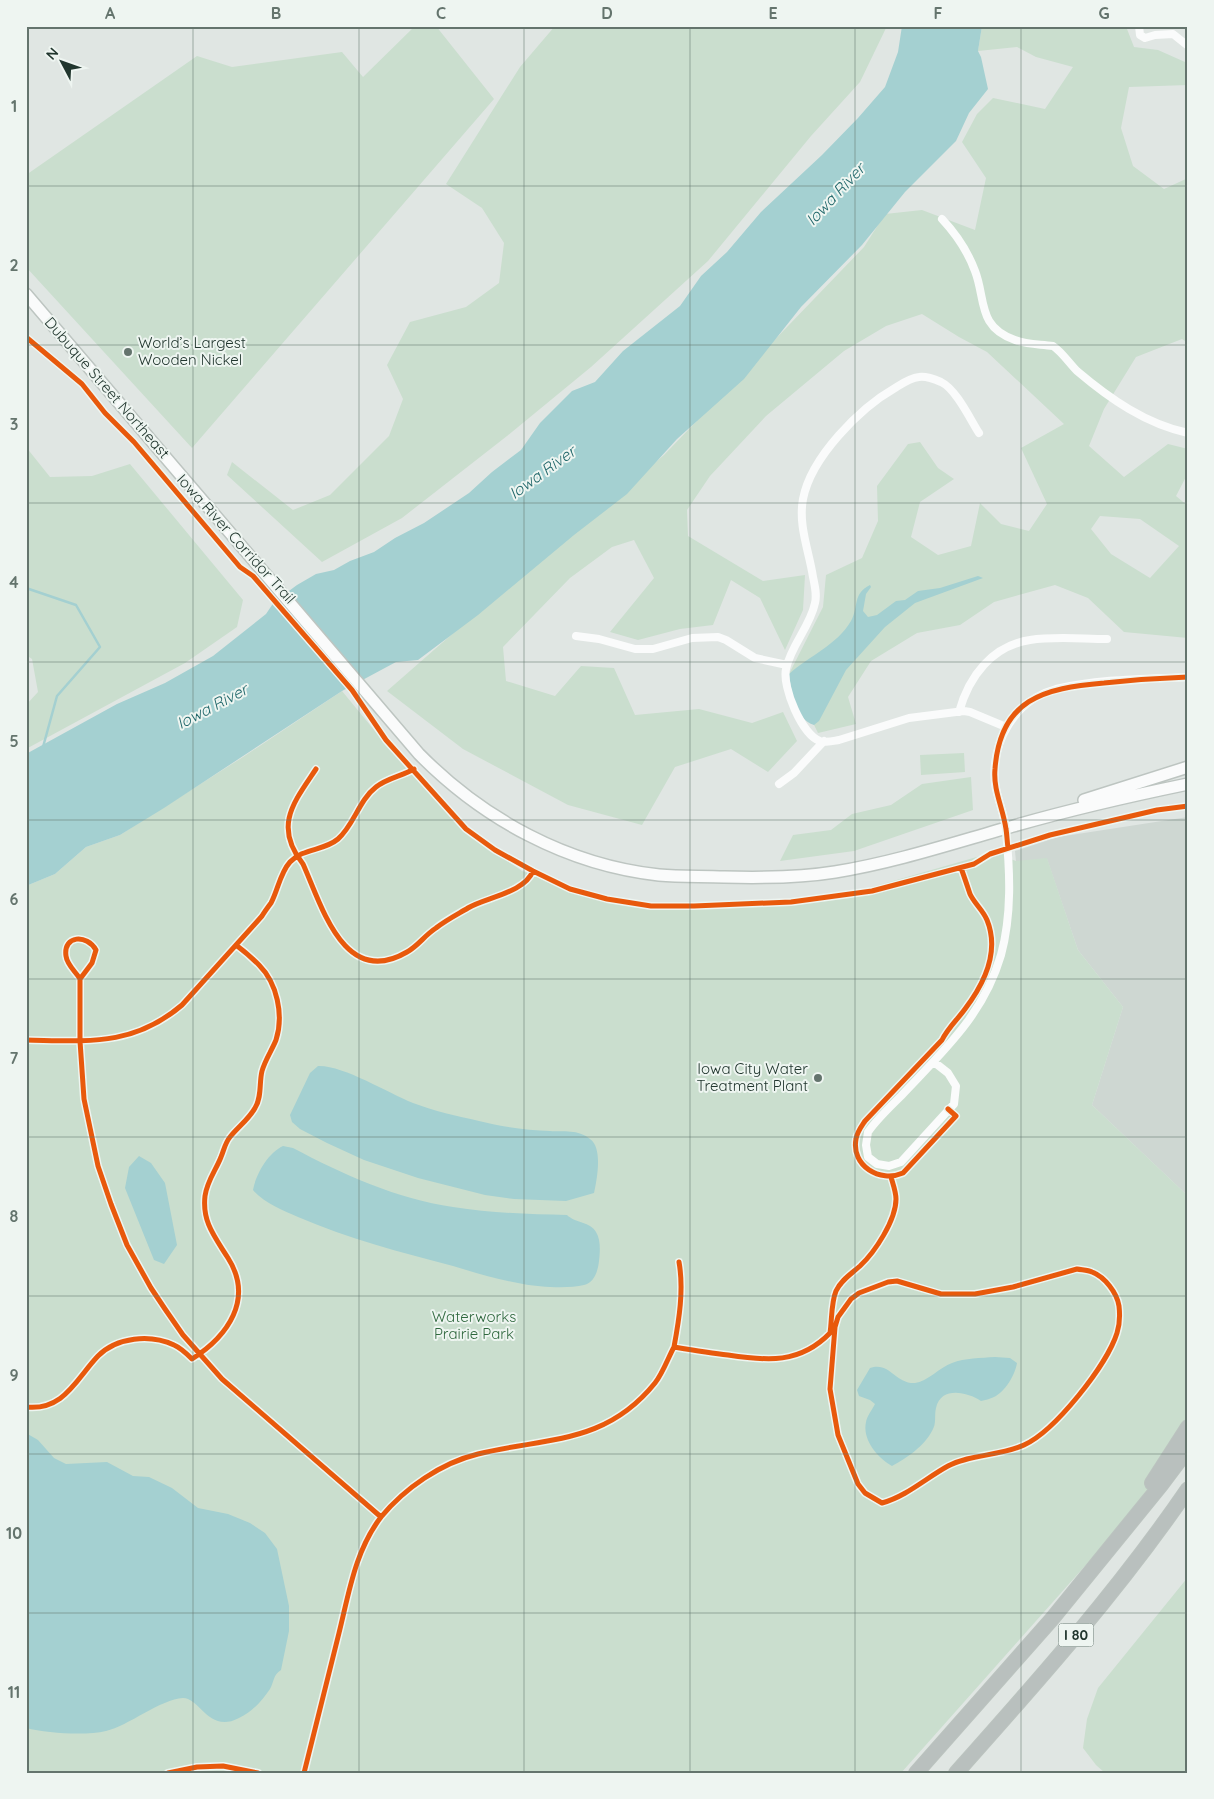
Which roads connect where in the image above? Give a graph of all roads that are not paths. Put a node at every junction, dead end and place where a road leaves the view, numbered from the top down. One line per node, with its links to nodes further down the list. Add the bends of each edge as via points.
1 (1139, 26): 2 (street, via 1140,36 1173,34)
2 (1188, 46)
3 (942, 219): 6 (street, via 971,260 979,281 984,312 995,327 1014,340 1053,346 1079,372 1121,404 1157,425)
4 (26, 294): 18 (main road, Dubuque Street Northeast, via 429,764 488,813 555,848 585,859 669,875 761,878 834,872 936,849)
5 (979, 433): 9 (street, via 953,391 927,377 907,380 850,422 818,464 803,497 803,531 812,566 815,603)
6 (1188, 433)
7 (576, 636): 9 (street, via 635,649 692,638 718,637 755,658)
8 (1107, 639): 11 (street, via 1030,640 1005,648 988,661 970,682)
9 (787, 665): 13 (street, via 787,684 797,713 808,732)
10 (1188, 676): 12 (street, via 1054,690 1025,704)
11 (960, 712): 12 (street, via 970,712); 13 (street, via 909,718 839,740)
12 (1006, 727): 18 (street, via 995,770 996,790)
13 (824, 741): 15 (street)
14 (1188, 767): 17 (main road)
15 (779, 784)
16 (1188, 784): 17 (main road, Dubuque Street Northeast)
17 (1019, 824): 18 (main road, Dubuque Street Northeast)
18 (1006, 828): 19 (street, via 1008,924 1000,955 988,988 967,1024)
19 (934, 1062): 19 (street, via 948,1073 956,1086 954,1104 902,1162 889,1166 877,1164 868,1157 868,1132)
20 (1188, 1427): 23 (highway)
21 (1188, 1449): 23 (highway, I 80)
22 (1188, 1489): 25 (highway, I 80, via 1073,1639)
23 (1110, 1547): 24 (highway, I 80, via 1052,1619)
24 (916, 1773)
25 (956, 1773)

